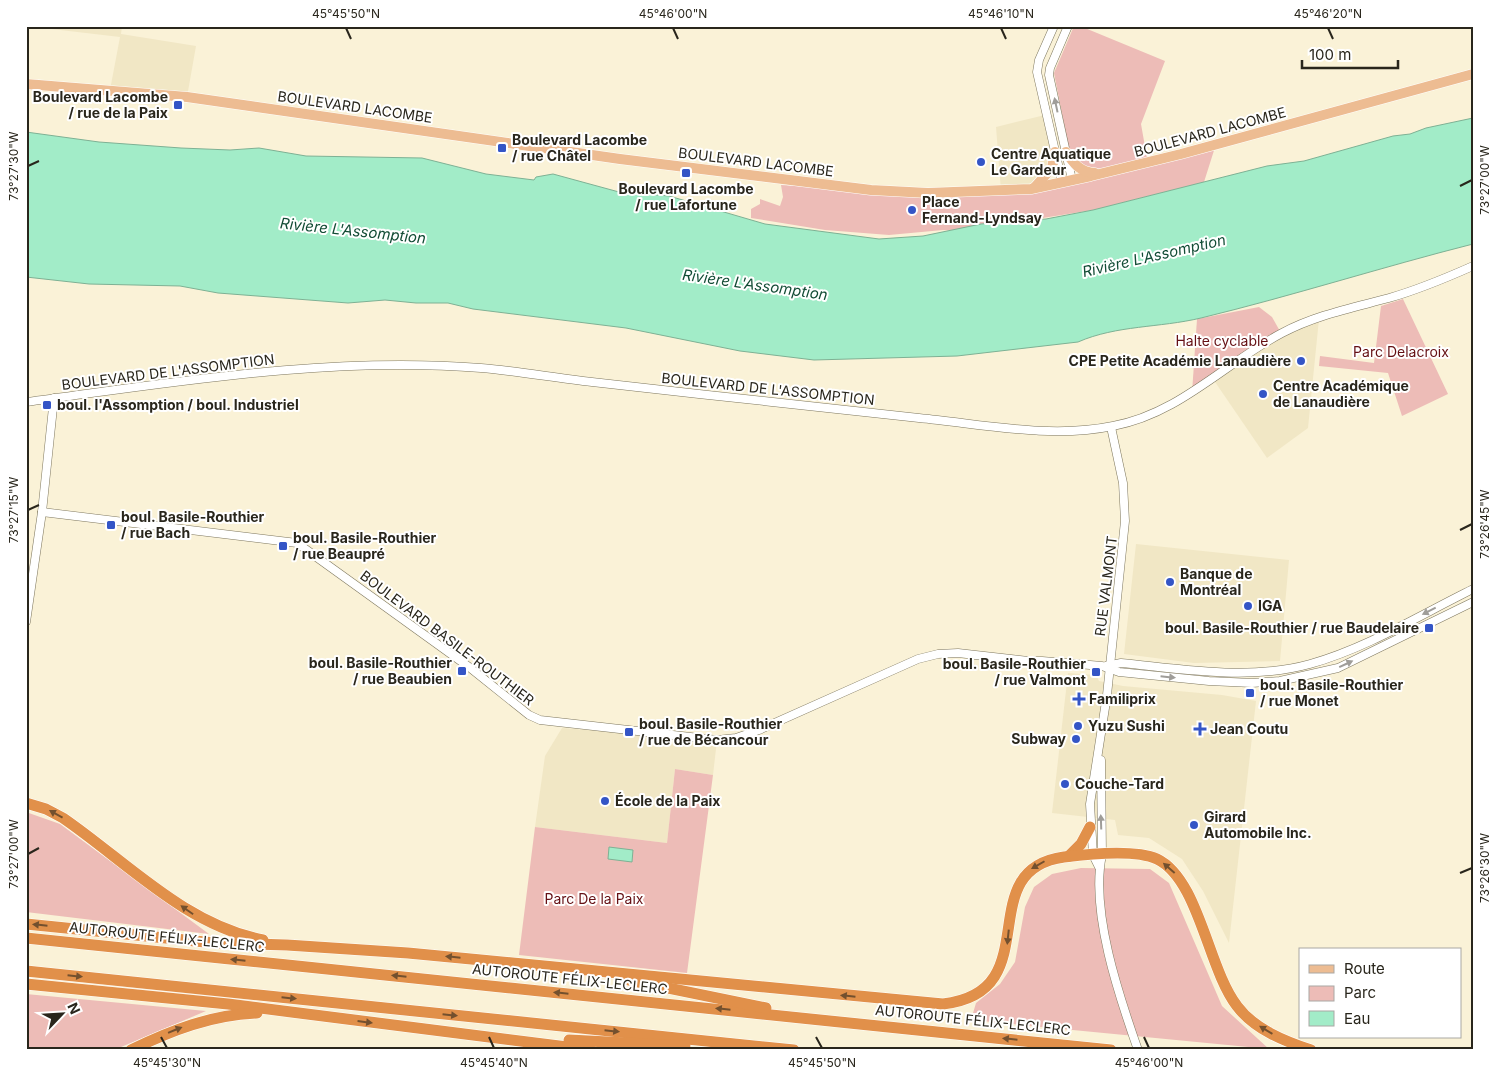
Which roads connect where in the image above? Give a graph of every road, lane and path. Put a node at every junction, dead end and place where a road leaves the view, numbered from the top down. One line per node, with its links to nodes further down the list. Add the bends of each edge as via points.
1 (1054, 26): 5 (street, via 1037,72)
2 (1068, 26): 5 (street, one-way to 2, via 1049,75)
3 (1473, 74): 6 (main road, BOULEVARD LACOMBE)
4 (26, 84): 8 (main road, BOULEVARD LACOMBE, via 187,97 871,190 928,193)
5 (1061, 152): 6 (main road, via 1083,171); 7 (street); 8 (main road)
6 (1101, 174): 7 (main road, BOULEVARD LACOMBE)
7 (1067, 181): 8 (main road, BOULEVARD LACOMBE)
8 (1033, 189)
9 (1473, 266): 12 (street, BOULEVARD DE L'ASSOMPTION, via 1390,298 1304,322 1281,333 1176,402)
10 (54, 398): 11 (street, BOULEVARD DE L'ASSOMPTION); 12 (street, BOULEVARD DE L'ASSOMPTION, via 206,377 383,365 480,368 1023,429); 13 (street)
11 (26, 402)
12 (1111, 427): 17 (street, RUE VALMONT, via 1123,483 1125,514)
13 (42, 512): 16 (street); 17 (street, BOULEVARD BASILE-ROUTHIER, via 297,543 540,720 716,740 736,738 759,730 918,659 938,654 958,653)
14 (1473, 589): 17 (street, BOULEVARD BASILE-ROUTHIER, one-way to 17, via 1354,648 1303,665 1263,672 1121,663)
15 (1473, 602): 17 (street, BOULEVARD BASILE-ROUTHIER, one-way to 15, via 1119,672 1218,682 1287,680 1338,668)
16 (26, 622)
17 (1107, 667): 18 (street, RUE VALMONT)
18 (1100, 749): 20 (street, RUE VALMONT, via 1092,788); 21 (street, RUE VALMONT, one-way to 18)
19 (26, 803): 25 (highway, one-way to 19, via 247,937 210,924 63,818)
20 (1090, 827): 21 (street, RUE VALMONT); 22 (highway, via 1081,844)
21 (1097, 855): 22 (highway); 37 (street, RUE VALMONT, via 1108,950); 38 (highway, one-way to 21, via 1265,1030 1236,1006 1222,980 1185,888 1169,867 1157,859 1141,855)
22 (1069, 856): 27 (highway, one-way to 27, via 1040,863 1023,878 1014,894 1007,948 998,970 980,991 955,1002 901,1002)
23 (26, 924): 25 (highway, one-way to 23, via 215,943)
24 (26, 938): 30 (highway, AUTOROUTE FÉLIX-LECLERC, one-way to 24)
25 (287, 945): 27 (highway, one-way to 25, via 408,953)
26 (26, 971): 32 (highway, one-way to 32)
27 (589, 972): 30 (highway, via 725,998)
28 (26, 984): 29 (highway)
29 (287, 1012): 31 (highway, one-way to 31); 33 (highway, one-way to 29, via 204,1020 239,1014)
30 (806, 1018): 36 (highway, AUTOROUTE FÉLIX-LECLERC, one-way to 30)
31 (505, 1038): 32 (highway, via 648,1045); 34 (highway)
32 (761, 1046): 35 (highway)
33 (130, 1050)
34 (591, 1050)
35 (794, 1050)
36 (1111, 1050)
37 (1138, 1050)
38 (1310, 1050)

